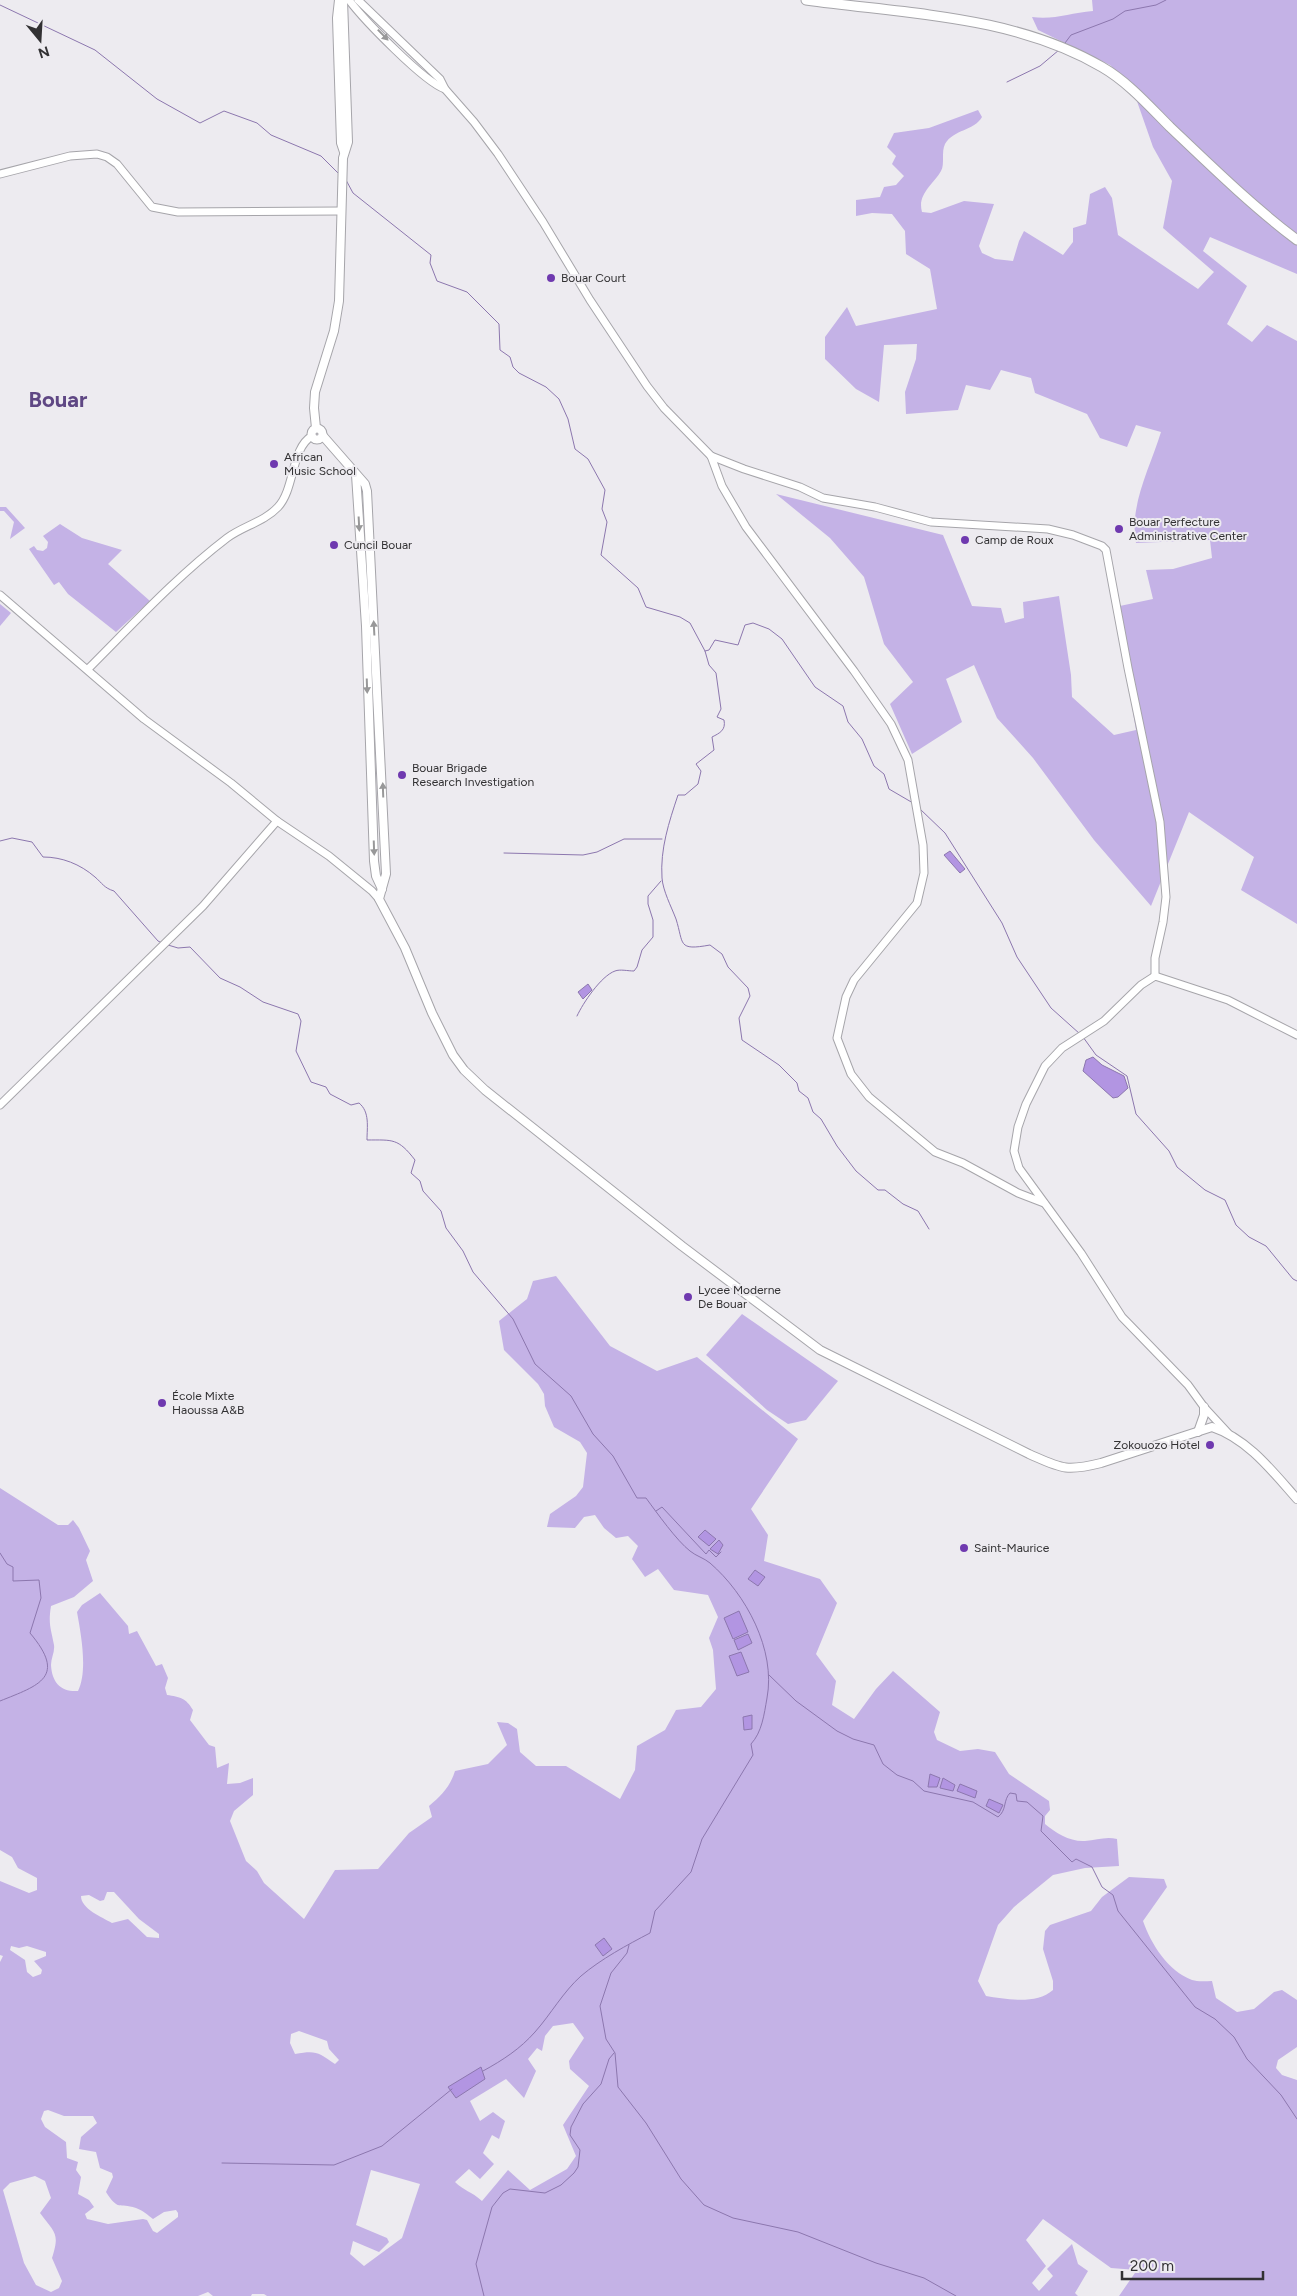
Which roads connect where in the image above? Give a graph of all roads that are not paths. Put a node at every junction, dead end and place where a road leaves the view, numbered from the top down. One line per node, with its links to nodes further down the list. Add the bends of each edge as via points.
1 (338, 0): 7 (main road, via 340,143)
2 (343, 0): 7 (main road, via 348,142)
3 (349, 0): 6 (street, one-way to 6, via 396,50 436,86)
4 (358, 0): 6 (street, via 440,79)
5 (806, 0): 10 (main road, via 987,24 1070,49 1103,67 1132,90 1224,178)
6 (445, 89): 14 (street, via 498,154 647,386)
7 (344, 152): 9 (main road)
8 (0, 174): 9 (street, via 70,156 97,154 117,164 152,206 178,212)
9 (341, 211): 11 (main road, via 339,301 334,332 315,392)
10 (1297, 240)
11 (316, 428): 12 (main road); 13 (main road, via 323,431)
12 (312, 436): 13 (main road, via 318,439); 19 (street, via 303,444 278,507 228,537 196,564)
13 (322, 436): 15 (main road)
14 (711, 456): 25 (street, via 800,487 822,498 931,522 1048,529 1073,535 1106,550 1160,822 1166,896); 28 (street, via 722,486 746,527 891,724 912,773 924,858 921,888 917,902 854,980 846,997 837,1038 847,1066 869,1097 931,1149)
15 (356, 475): 16 (main road, via 367,491); 17 (main road, one-way to 17)
16 (370, 553): 17 (main road); 20 (main road, one-way to 16)
17 (361, 554): 21 (main road, one-way to 21)
18 (0, 595): 19 (street)
19 (88, 669): 22 (street, via 144,719)
20 (384, 814): 21 (main road); 23 (main road, via 386,874)
21 (374, 815): 23 (main road, one-way to 23, via 376,876)
22 (277, 821): 24 (street, via 329,856); 27 (street, via 176,934 160,946)
23 (382, 889): 24 (main road)
24 (379, 899): 30 (main road, via 406,948 442,1034 464,1070 515,1116 820,1350 1063,1468 1101,1463)
25 (1155, 976): 26 (street, via 1228,1000); 28 (street, via 1141,985 1104,1021 1062,1048 1045,1066 1026,1104 1014,1151 1019,1168)
26 (1297, 1035)
27 (0, 1105)
28 (1044, 1203): 29 (street, via 1122,1317 1188,1385)
29 (1204, 1407): 30 (main road); 31 (street)
30 (1198, 1432): 31 (main road, via 1212,1427)
31 (1228, 1432): 32 (main road)
32 (1297, 1499)

